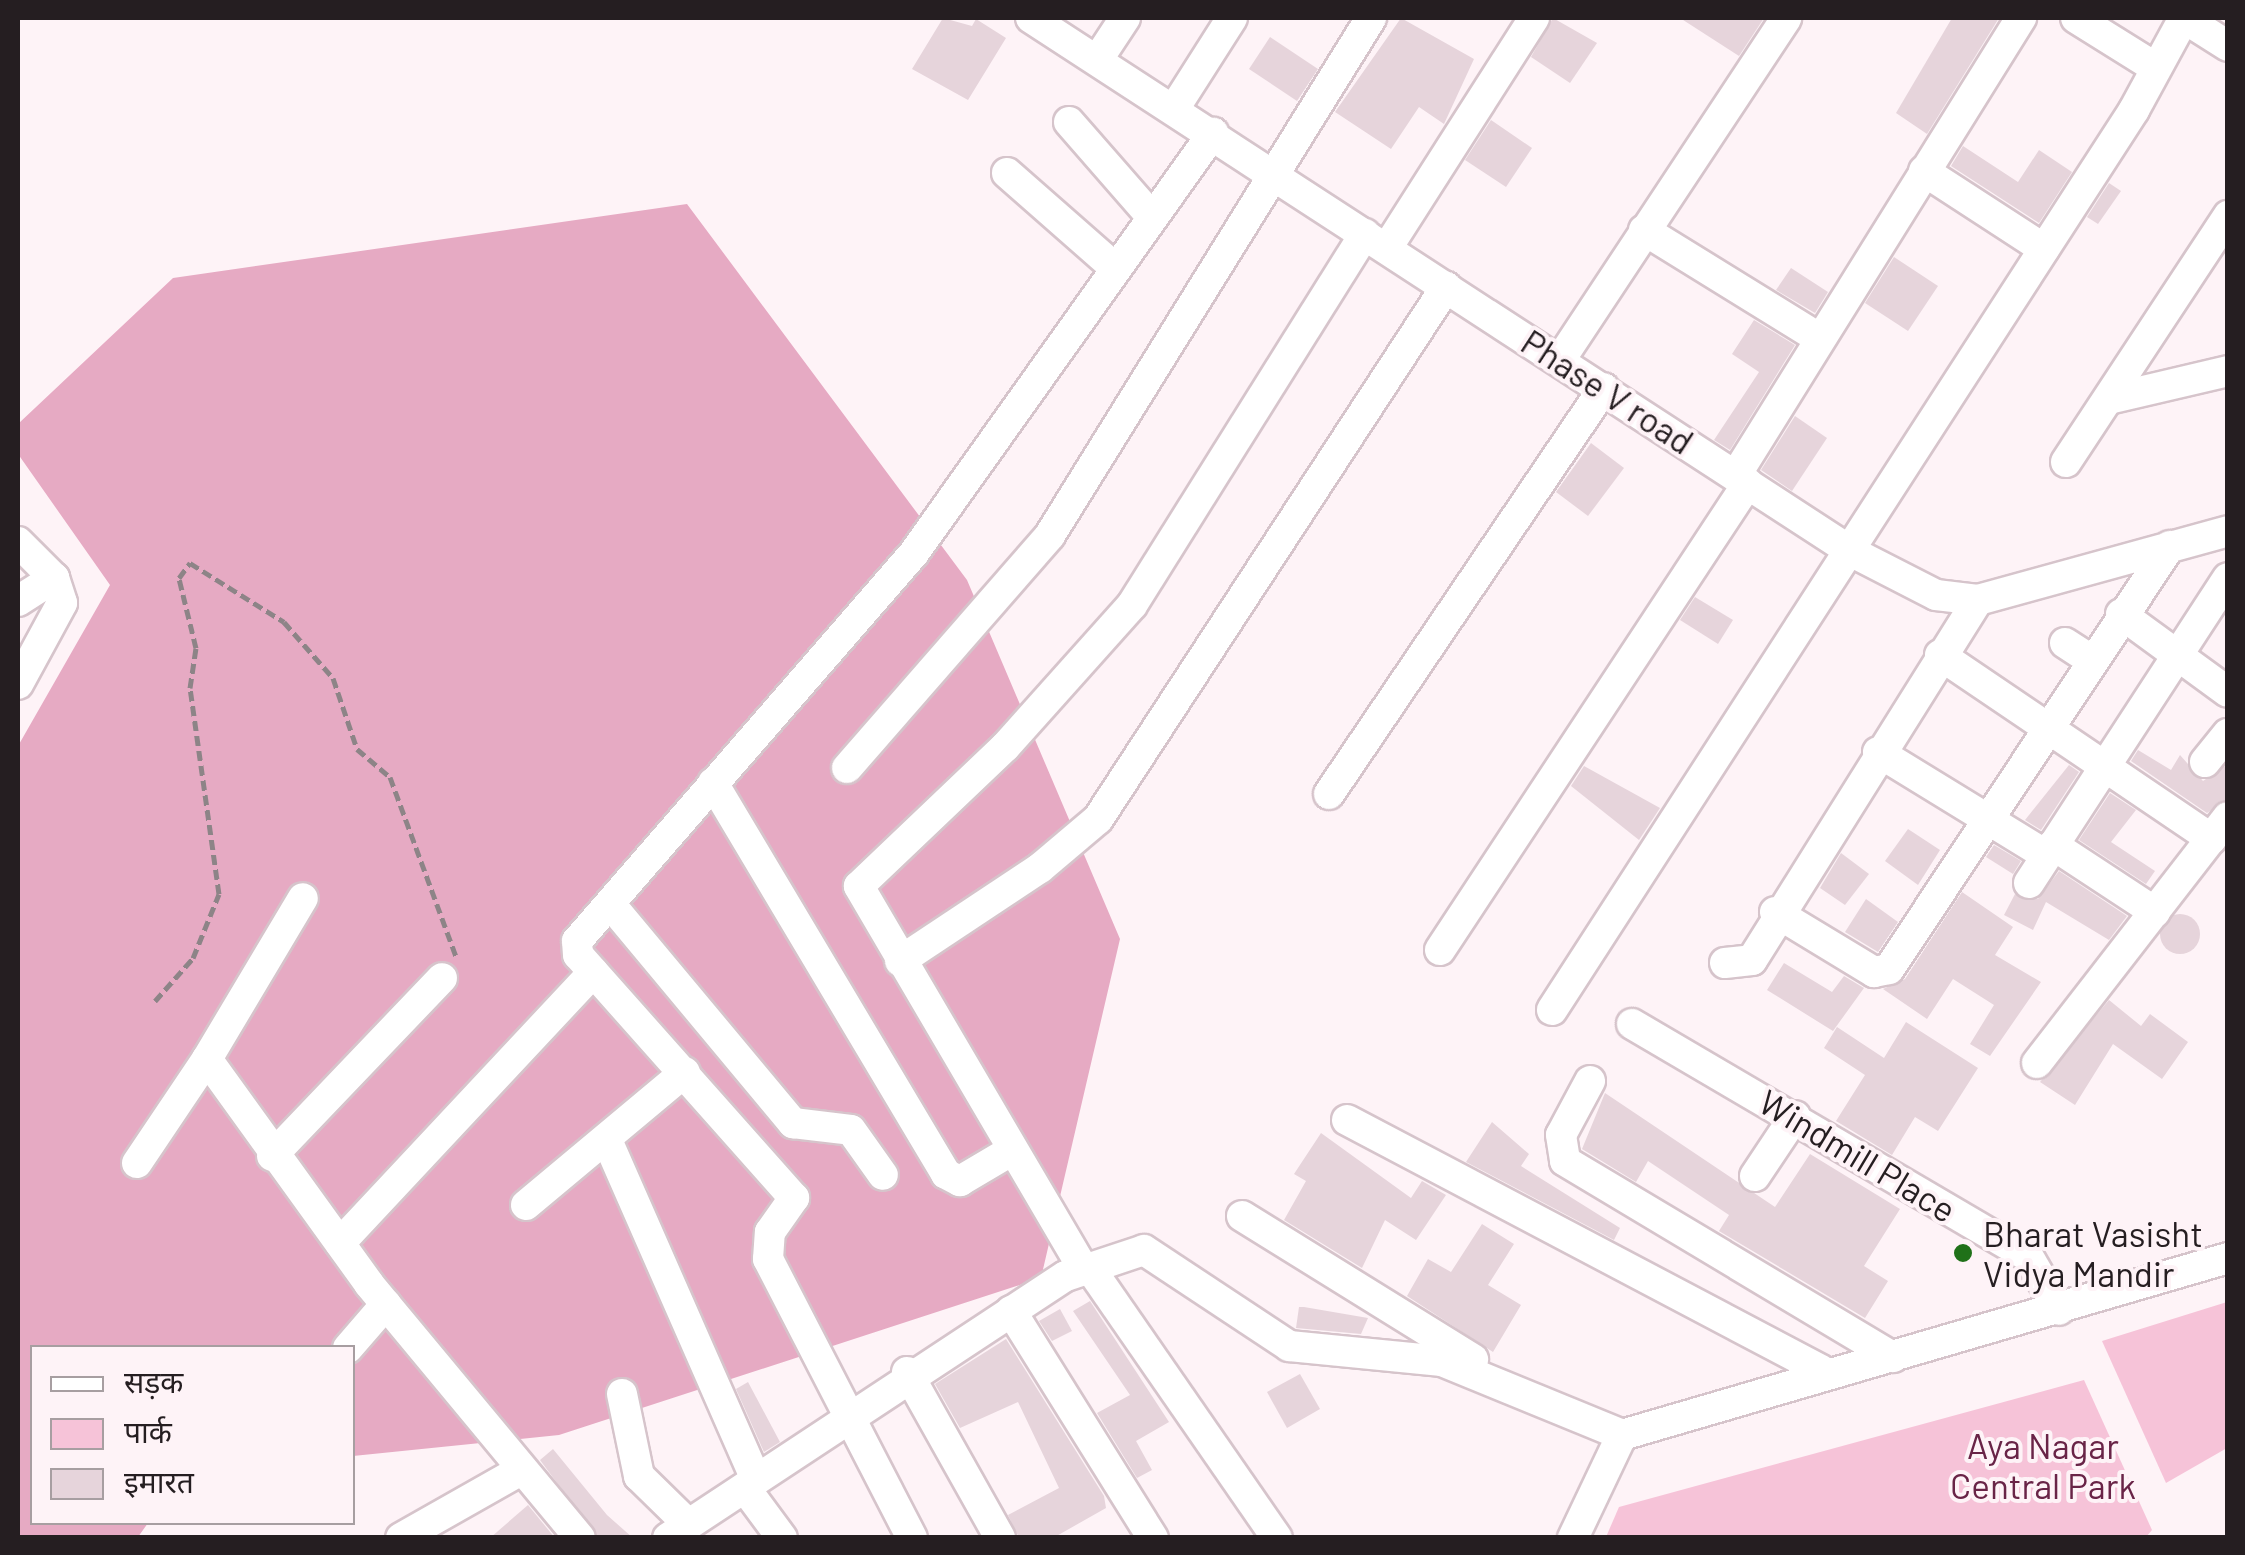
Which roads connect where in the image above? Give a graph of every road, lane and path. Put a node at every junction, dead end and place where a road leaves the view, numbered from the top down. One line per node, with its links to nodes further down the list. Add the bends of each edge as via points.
1 (1031, 18): 11 (street, Phase V road)
2 (1125, 18): 11 (street)
3 (1232, 18): 13 (street)
4 (1371, 18): 17 (street)
5 (1534, 18): 22 (street)
6 (1786, 18): 21 (street)
7 (2021, 18): 16 (street)
8 (2076, 18): 12 (street)
9 (2184, 18): 10 (street); 12 (street)
10 (2228, 46)
11 (1098, 59): 13 (street, Phase V road)
12 (2156, 68): 23 (street)
13 (1174, 109): 15 (street, Phase V road)
14 (1069, 122): 19 (street)
15 (1212, 132): 17 (street, Phase V road); 19 (street)
16 (1924, 171): 23 (street); 27 (street)
17 (1270, 172): 22 (street, Phase V road); 54 (street, via 1050,535)
18 (1006, 173): 25 (street)
19 (1150, 215): 25 (street)
20 (2228, 216): 24 (street)
21 (1644, 230): 27 (street); 28 (street)
22 (1376, 241): 26 (street, Phase V road); 66 (street, via 1132,605 1004,747 861,882 859,894)
23 (2044, 250): 37 (street)
24 (2218, 254): 31 (street)
25 (1114, 267): 55 (street, via 914,553)
26 (1446, 286): 28 (street, Phase V road); 66 (street, via 1098,818 1040,868)
27 (1819, 338): 33 (street)
28 (1560, 360): 30 (street, Phase V road)
29 (2228, 371): 31 (street)
30 (1604, 388): 33 (street, Phase V road); 56 (street)
31 (2109, 399): 32 (street)
32 (2066, 462)
33 (1742, 479): 37 (street, Phase V road); 65 (street)
34 (2228, 531): 36 (street, Phase V road)
35 (18, 542): 38 (street)
36 (2170, 546): 40 (street, Phase V road); 42 (street)
37 (1852, 552): 40 (street, Phase V road, via 1936,595); 71 (street)
38 (54, 578): 41 (street); 47 (street, via 62,603)
39 (2228, 578): 44 (street)
40 (1978, 600): 45 (street)
41 (18, 601)
42 (2120, 614): 44 (street); 46 (street)
43 (2065, 643): 46 (street)
44 (2178, 651): 48 (street); 53 (street)
45 (1940, 655): 49 (street); 51 (street)
46 (2092, 660): 49 (street)
47 (18, 684)
48 (2228, 692)
49 (2047, 727): 53 (street); 57 (street)
50 (2228, 734): 52 (street)
51 (1878, 752): 57 (street); 63 (street)
52 (2205, 762)
53 (2104, 766): 58 (street); 59 (street)
54 (847, 768)
55 (713, 782): 62 (street); 80 (street, via 755,839)
56 (1329, 794)
57 (1987, 818): 59 (street); 63 (street, via 1884,972)
58 (2220, 828): 64 (street)
59 (2050, 850): 60 (street); 64 (street)
60 (2028, 882)
61 (303, 898): 73 (street)
62 (612, 906): 68 (street, via 577,941); 80 (street, via 793,1123 851,1130 874,1180)
63 (1776, 912): 67 (street, via 1752,960)
64 (2155, 912): 74 (street)
65 (1440, 950)
66 (900, 961): 81 (street)
67 (1725, 964)
68 (594, 972): 75 (street); 87 (street)
69 (442, 978): 70 (path, via 456,956 452,932 414,856 390,777 357,749 333,678 284,622 190,563 179,578 196,648 190,688 219,894 193,958); 82 (street)
70 (155, 1001)
71 (1552, 1010)
72 (1632, 1024): 77 (street, Windmill Place)
73 (207, 1059): 82 (street); 83 (street)
74 (2037, 1064)
75 (685, 1072): 79 (street); 98 (street, via 794,1198 764,1246)
76 (1590, 1081): 94 (street, via 1561,1135 1565,1161)
77 (1795, 1116): 84 (street); 91 (street, Windmill Place, via 2028,1256)
78 (1346, 1120): 95 (street)
79 (608, 1140): 85 (street); 102 (street)
80 (928, 1146): 81 (street, via 960,1181)
81 (1009, 1152): 89 (street)
82 (272, 1156): 87 (street)
83 (137, 1163)
84 (1755, 1176)
85 (526, 1205)
86 (1242, 1216): 99 (street)
87 (340, 1243): 90 (street)
88 (2228, 1258): 91 (street)
89 (1087, 1269): 92 (street); 99 (street, via 1156,1252 1289,1346 1442,1360); 110 (street)
90 (386, 1304): 93 (street); 101 (street)
91 (2059, 1310): 94 (street)
92 (1012, 1311): 96 (street); 109 (street)
93 (351, 1345)
94 (1893, 1357): 95 (street)
95 (1821, 1370): 100 (street)
96 (907, 1372): 98 (street); 108 (street)
97 (622, 1394): 103 (street, via 639,1476)
98 (847, 1412): 102 (street); 107 (street)
99 (1572, 1420): 100 (street)
100 (1622, 1435): 111 (street)
101 (521, 1470): 104 (street); 105 (street)
102 (750, 1484): 103 (street); 106 (street)
103 (678, 1531)
104 (412, 1535)
105 (580, 1538)
106 (782, 1538)
107 (912, 1538)
108 (1000, 1538)
109 (1153, 1538)
110 (1277, 1538)
111 (1574, 1538)

